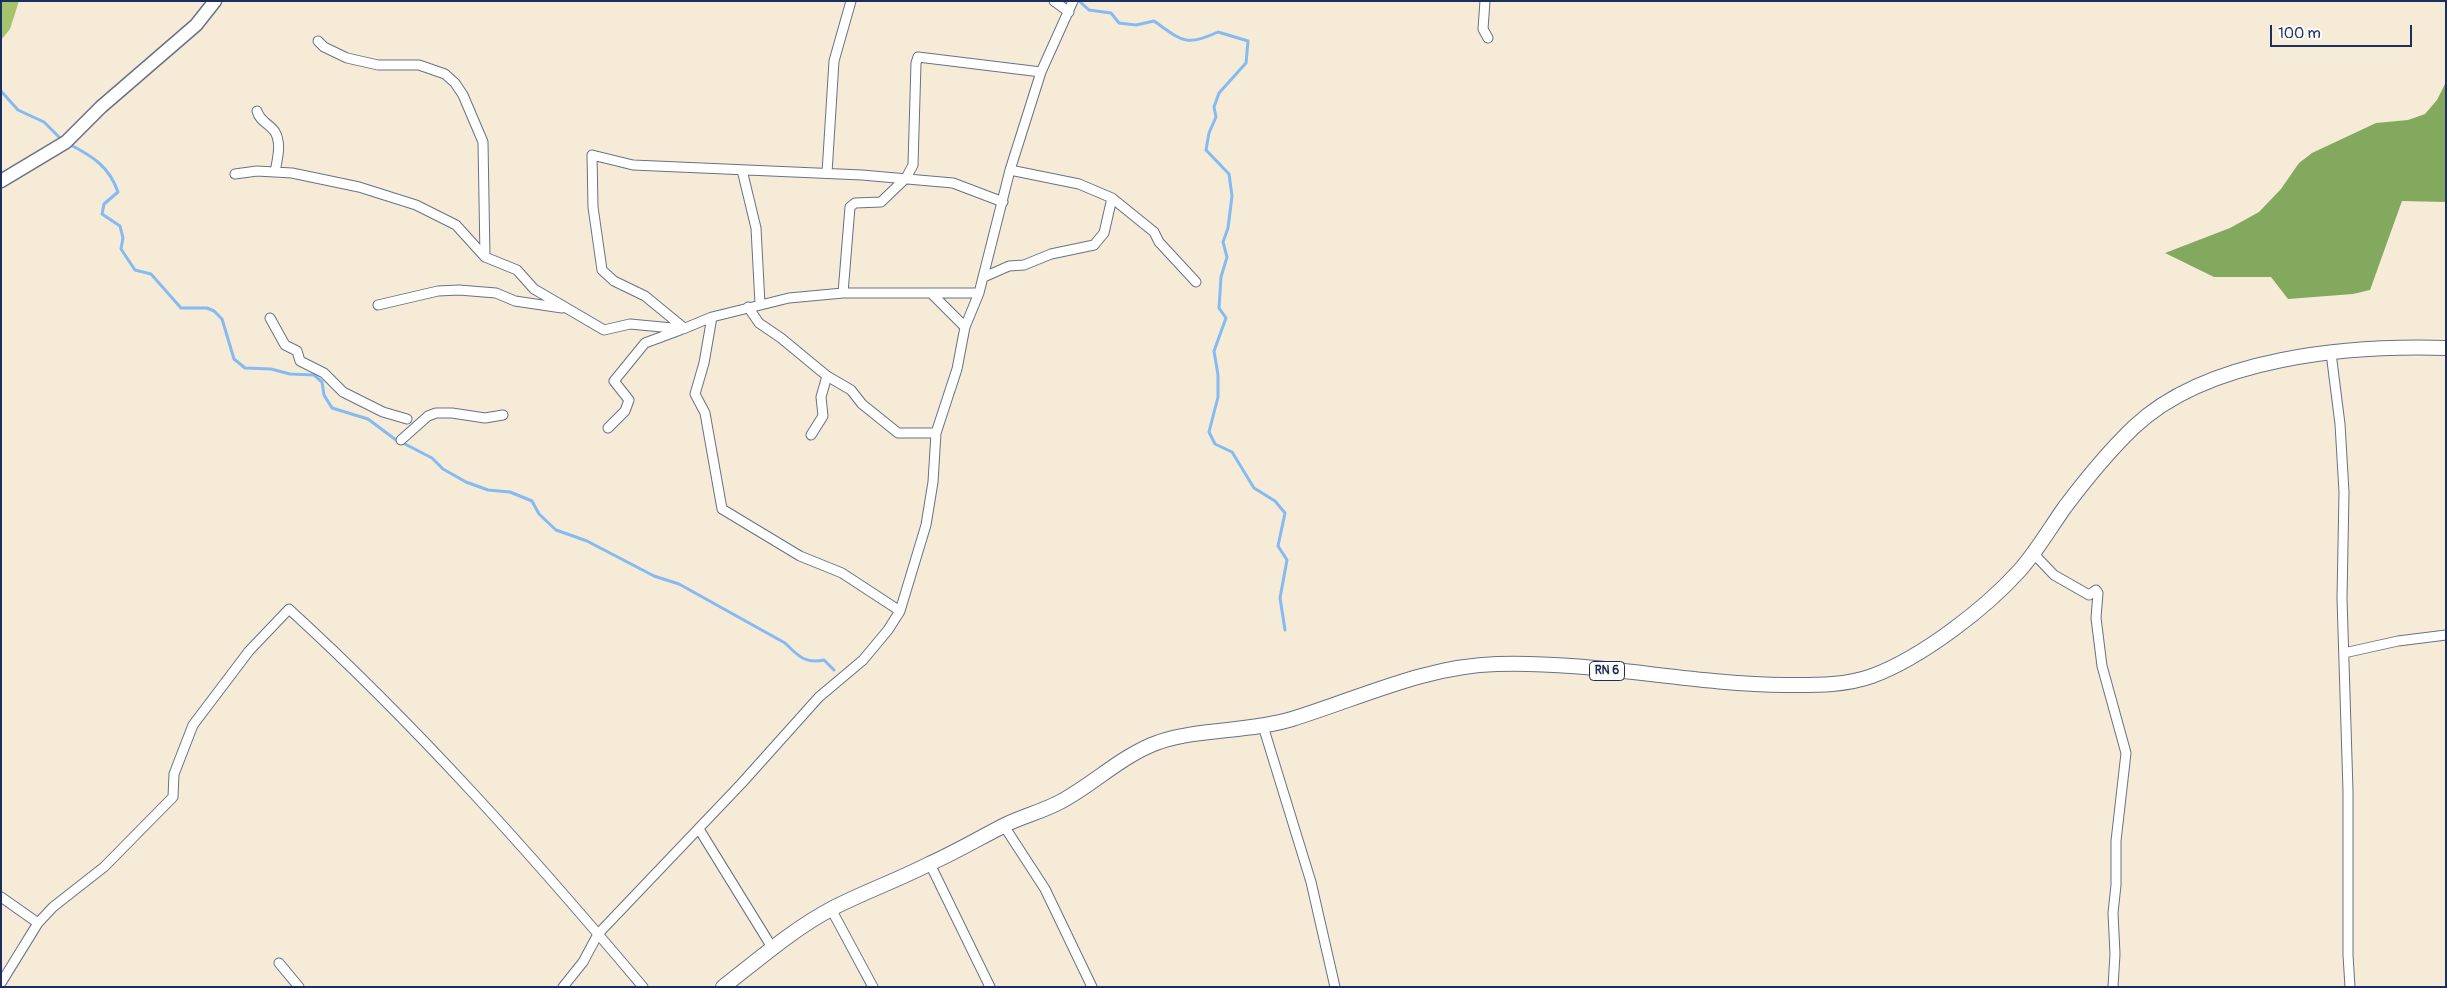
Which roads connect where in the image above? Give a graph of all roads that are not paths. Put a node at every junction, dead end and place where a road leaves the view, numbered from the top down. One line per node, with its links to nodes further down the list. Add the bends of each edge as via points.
1 (215, 1): 17 (street, via 196,25 101,107 66,142)
2 (851, 1): 14 (street, via 834,61)
3 (1054, 1): 6 (street)
4 (1073, 1): 6 (street)
5 (1485, 1): 7 (street, via 1483,29)
6 (1068, 12): 9 (street)
7 (1488, 38)
8 (318, 42): 20 (street, via 347,58 378,65 419,65 445,74 455,82 483,142)
9 (1041, 72): 12 (street); 16 (street, via 918,57 915,152)
10 (257, 111): 13 (street, via 260,119 275,132 279,151)
11 (742, 170): 14 (street); 27 (street, via 756,228); 33 (street, via 632,165 592,156 593,207 602,270 614,281 645,296)
12 (1010, 170): 18 (street, via 1079,184); 19 (street)
13 (275, 172): 15 (street); 20 (street, via 359,187 416,205 456,225)
14 (827, 173): 16 (street)
15 (235, 174)
16 (906, 178): 19 (street, via 953,183); 23 (street, via 881,202 850,207)
17 (1, 181)
18 (1112, 198): 21 (street, via 1104,233 1094,245 1051,254 1024,265 1009,266); 22 (street, via 1154,232 1159,242)
19 (1003, 202): 21 (street)
20 (485, 257): 29 (street, via 517,270 534,289)
21 (984, 277): 24 (street)
22 (1196, 282)
23 (843, 293): 25 (street); 27 (street)
24 (979, 293): 25 (street); 32 (street)
25 (933, 295): 32 (street)
26 (378, 304): 29 (street, via 438,290 459,290 496,293 515,301)
27 (760, 304): 28 (street)
28 (748, 307): 30 (street); 36 (street, via 758,322)
29 (570, 310): 33 (street, via 604,330 630,324)
30 (712, 316): 33 (street); 44 (street, via 695,394 705,413 722,509 800,556 842,573)
31 (270, 318): 38 (street, via 285,346 297,351 300,361 324,373 343,392 382,412)
32 (965, 327): 40 (street, via 957,369)
33 (683, 329): 39 (street, via 646,343 621,370 614,381 629,400 625,412)
34 (2446, 348): 35 (main road, RN 6, via 2409,347)
35 (2331, 353): 43 (main road, RN 6, via 2288,359 2232,373 2178,396 2157,409 2137,424 2103,459); 46 (street, via 2344,492)
36 (827, 376): 40 (street, via 851,390 862,404 898,433); 41 (street, via 821,397 823,416)
37 (503, 415): 42 (street, via 486,418 436,413 428,416)
38 (407, 419)
39 (608, 428)
40 (936, 433): 44 (street, via 926,525)
41 (811, 435)
42 (401, 440)
43 (2033, 553): 47 (main road, RN 6, via 2018,572 1966,620 1910,657 1866,678 1831,684 1742,684 1532,664 1492,664 1460,667 1405,680); 66 (street, via 2054,575 2089,595 2096,590 2098,593 2096,618 2102,666 2126,753 2116,841)
44 (900, 611): 49 (street, via 863,660 818,697)
45 (2446, 635): 46 (street)
46 (2344, 653): 67 (street)
47 (1263, 726): 48 (main road, RN 6, via 1173,738 1154,744 1060,802); 65 (street, via 1311,882)
48 (1004, 826): 50 (main road, RN 6); 64 (street, via 1045,889)
49 (699, 829): 54 (street); 55 (street)
50 (930, 864): 52 (main road, RN 6); 63 (street)
51 (1, 897): 53 (street)
52 (831, 909): 55 (main road, RN 6); 62 (street)
53 (38, 923): 54 (street, via 104,868 173,797 174,774 194,725 249,651 289,609 332,648 514,835); 57 (street)
54 (598, 934): 59 (street, via 583,962); 60 (street)
55 (773, 949): 61 (main road, RN 6)
56 (279, 963): 58 (street)
57 (1, 983)
58 (299, 987)
59 (563, 987)
60 (643, 987)
61 (723, 987)
62 (873, 987)
63 (990, 987)
64 (1092, 987)
65 (1335, 987)
66 (2114, 987)
67 (2350, 987)

